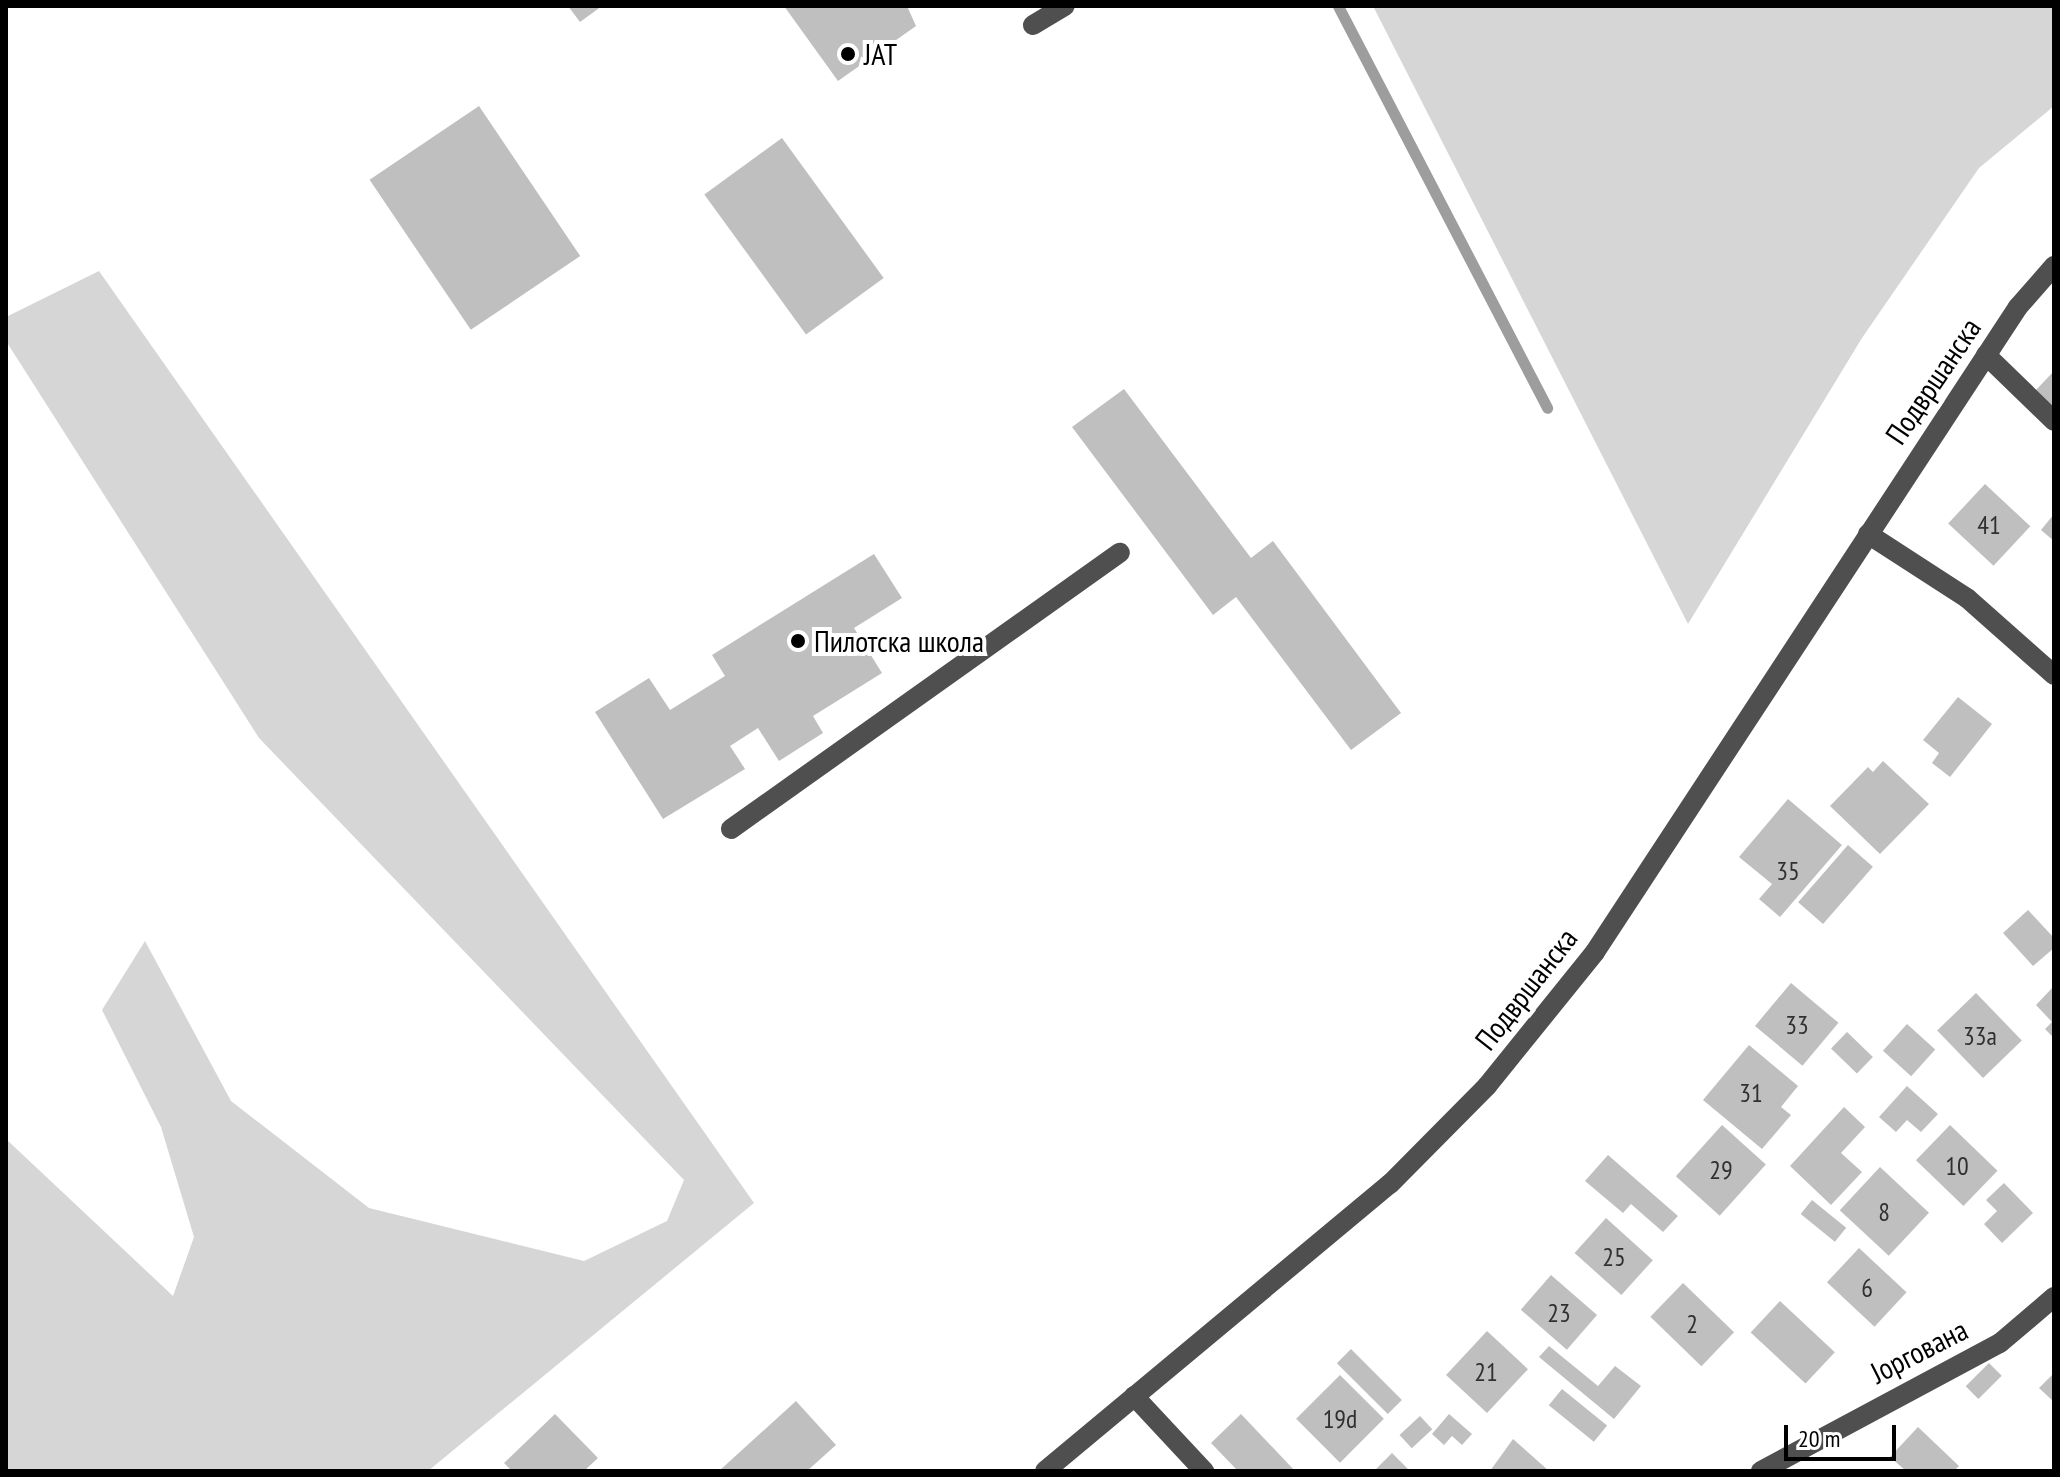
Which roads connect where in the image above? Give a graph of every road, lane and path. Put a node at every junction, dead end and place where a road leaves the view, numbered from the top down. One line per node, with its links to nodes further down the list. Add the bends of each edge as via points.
1 (1065, 6): 2 (street)
2 (1033, 25)
3 (2054, 266): 4 (street, Подвршанска)
4 (1986, 355): 5 (street); 6 (street, Подвршанска)
5 (2054, 421)
6 (1868, 534): 8 (street, via 1967,598); 11 (street, Подвршанска, via 1595,952 1487,1086 1390,1184)
7 (1120, 553): 9 (street)
8 (2054, 675)
9 (731, 829)
10 (2054, 1297): 14 (street, Јоргована, via 2000,1343)
11 (1134, 1396): 12 (street, Подвршанска); 13 (street)
12 (1045, 1471)
13 (1204, 1471)
14 (1761, 1471)

